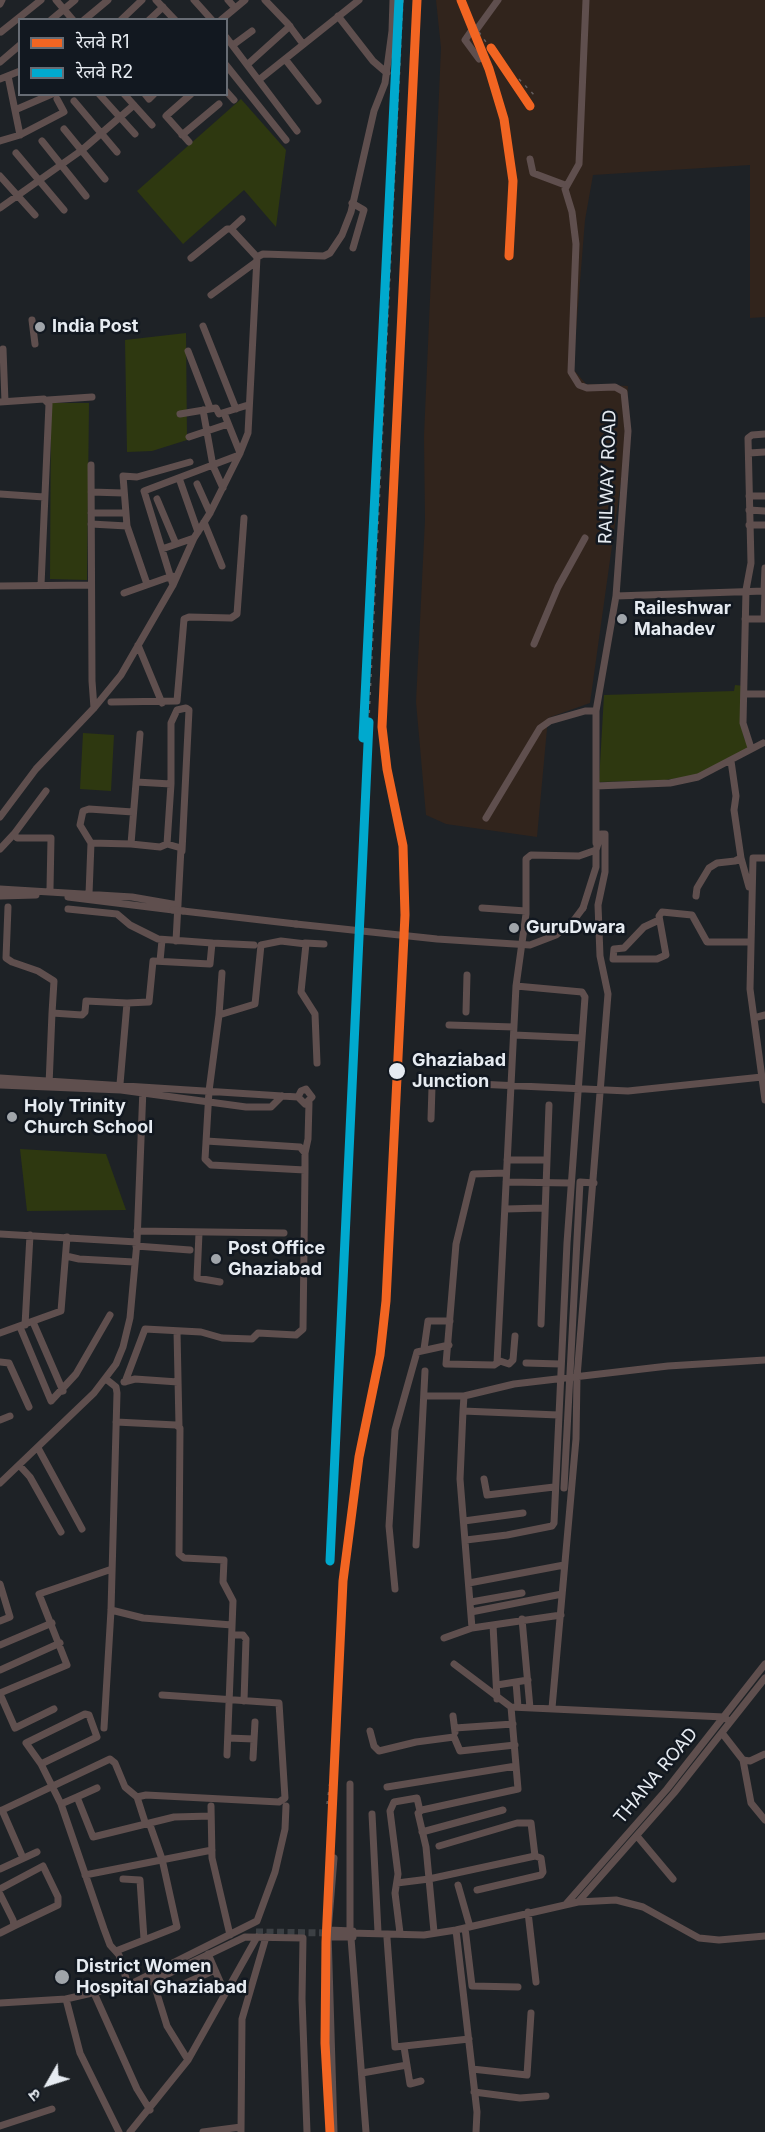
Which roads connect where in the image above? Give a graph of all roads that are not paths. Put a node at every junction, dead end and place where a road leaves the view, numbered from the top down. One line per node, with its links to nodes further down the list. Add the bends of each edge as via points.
1 (41, 0): 19 (street)
2 (56, 0): 16 (street)
3 (75, 0): 16 (street)
4 (108, 0): 22 (street)
5 (142, 0): 23 (street)
6 (194, 0): 26 (street)
7 (228, 0): 15 (street)
8 (245, 0): 15 (street)
9 (265, 0): 28 (street)
10 (358, 0): 17 (street)
11 (393, 0): 41 (street)
12 (498, 0): 36 (street, via 465,40)
13 (586, 0): 76 (street, via 579,164)
14 (159, 2): 24 (street); 25 (street)
15 (235, 8): 27 (street)
16 (64, 9): 20 (street); 21 (street)
17 (338, 16): 32 (street); 41 (street)
18 (18, 18): 30 (street)
19 (18, 18)
20 (53, 18)
21 (71, 18)
22 (86, 18)
23 (123, 18)
24 (150, 18)
25 (173, 18)
26 (210, 18)
27 (223, 18)
28 (290, 26): 32 (street); 38 (street)
29 (252, 31): 33 (street)
30 (1, 32)
31 (228, 39): 33 (street)
32 (303, 44): 35 (street)
33 (233, 45): 38 (street)
34 (18, 47): 37 (street)
35 (285, 58): 44 (street); 51 (street)
36 (479, 59)
37 (0, 62)
38 (248, 64): 44 (street)
39 (228, 68): 65 (street)
40 (18, 72): 42 (street)
41 (387, 73): 79 (street, via 371,120)
42 (9, 76): 43 (street); 55 (street)
43 (0, 79)
44 (260, 79): 59 (street)
45 (228, 93): 50 (street)
46 (56, 96): 55 (street); 62 (street, via 64,112)
47 (101, 96): 56 (street)
48 (126, 96): 54 (street)
49 (189, 96): 63 (street, via 166,116)
50 (234, 100)
51 (318, 100)
52 (74, 101): 60 (street)
53 (219, 104): 63 (street)
54 (134, 105): 56 (street); 57 (street)
55 (15, 110): 62 (street)
56 (120, 117): 60 (street); 61 (street)
57 (152, 125)
58 (64, 129): 68 (street)
59 (297, 131)
60 (101, 134): 68 (street); 69 (street)
61 (135, 134)
62 (20, 135): 64 (street)
63 (182, 135): 67 (street)
64 (0, 140)
65 (286, 140)
66 (42, 141): 72 (street)
67 (189, 142)
68 (82, 150): 72 (street); 74 (street)
69 (117, 152)
70 (16, 153): 75 (street)
71 (530, 159): 76 (street, via 533,173)
72 (60, 165): 75 (street); 78 (street)
73 (0, 176): 77 (street)
74 (105, 179)
75 (39, 180): 77 (street); 81 (street)
76 (566, 185): 148 (street, RAILWAY ROAD, via 576,244 571,372 579,385 615,387 626,398 626,466)
77 (17, 195): 80 (street); 82 (street)
78 (86, 196)
79 (352, 203): 85 (street, via 364,210); 87 (street, via 342,235 330,254 263,254)
80 (0, 208)
81 (64, 210)
82 (35, 215)
83 (242, 219): 84 (street)
84 (231, 229): 86 (street); 87 (street)
85 (353, 248)
86 (191, 258)
87 (256, 260): 88 (street); 97 (street)
88 (211, 295)
89 (32, 320): 91 (street)
90 (204, 326): 99 (street)
91 (35, 344)
92 (3, 349): 96 (street)
93 (188, 351): 98 (street)
94 (92, 397): 95 (street)
95 (48, 400): 96 (street); 120 (street)
96 (3, 402)
97 (248, 405): 99 (street); 108 (street, via 247,436)
98 (207, 409): 100 (street, via 216,408 219,414); 101 (street); 103 (street)
99 (236, 409): 100 (street)
100 (224, 413): 102 (street)
101 (180, 414)
102 (228, 424): 103 (street); 108 (street)
103 (207, 429): 105 (street); 111 (street)
104 (765, 434): 106 (street, via 749,436)
105 (189, 436)
106 (749, 453): 107 (street); 118 (street)
107 (765, 453)
108 (240, 454): 111 (street); 114 (street)
109 (190, 462): 116 (street, via 137,477 123,476)
110 (92, 465): 115 (street)
111 (213, 466): 112 (street); 114 (street)
112 (179, 478): 133 (street); 136 (street, via 144,491)
113 (197, 484): 126 (street)
114 (223, 488): 126 (street)
115 (91, 492): 116 (street); 124 (street)
116 (123, 493): 125 (street)
117 (0, 494): 120 (street)
118 (749, 496): 119 (street); 122 (street)
119 (765, 496)
120 (44, 497): 141 (street)
121 (158, 499): 135 (street)
122 (749, 510): 123 (street); 130 (street)
123 (765, 511)
124 (91, 513): 125 (street); 129 (street)
125 (125, 513): 132 (street)
126 (210, 513): 128 (street)
127 (244, 518): 156 (street, via 237,614 231,618 184,619 177,701)
128 (204, 522): 133 (street); 137 (street)
129 (91, 524): 132 (street); 142 (street)
130 (749, 525): 131 (street); 145 (street, via 751,563)
131 (765, 525)
132 (127, 526): 140 (street)
133 (196, 535): 135 (street); 143 (street)
134 (585, 538): 151 (street, via 558,587)
135 (176, 544): 136 (street)
136 (162, 549): 139 (street)
137 (222, 566)
138 (765, 568): 146 (street)
139 (172, 576): 140 (street); 143 (street)
140 (147, 584): 147 (street)
141 (41, 585): 142 (street); 144 (street)
142 (92, 585): 157 (street)
143 (173, 585): 152 (street)
144 (0, 586)
145 (746, 591): 146 (street); 148 (street); 149 (street)
146 (764, 591): 150 (street)
147 (124, 593)
148 (616, 596): 158 (street, RAILWAY ROAD)
149 (745, 619): 150 (street); 153 (street)
150 (764, 619)
151 (534, 644)
152 (138, 645): 156 (street); 157 (street, via 121,675)
153 (744, 694): 154 (street); 161 (street, via 743,723)
154 (765, 694)
155 (111, 702): 156 (street)
156 (162, 703)
157 (94, 708): 168 (street, via 36,769)
158 (596, 711): 165 (street, RAILWAY ROAD); 169 (street, via 550,721 540,728)
159 (140, 734): 163 (street)
160 (764, 743): 161 (street)
161 (751, 748): 162 (street)
162 (731, 761): 165 (street, via 684,780); 177 (street)
163 (136, 782): 164 (street); 167 (street)
164 (171, 784): 173 (street); 175 (street, via 171,723 177,710 186,708 189,710)
165 (596, 786): 176 (street, RAILWAY ROAD)
166 (45, 791): 170 (street)
167 (133, 812): 171 (street, via 83,812 80,825); 172 (street)
168 (0, 816)
169 (486, 818)
170 (14, 834): 174 (street); 180 (street, via 17,838 51,838)
171 (91, 843): 172 (street); 181 (street)
172 (130, 844): 173 (street, via 160,848)
173 (167, 844): 175 (street, via 180,846)
174 (0, 849)
175 (182, 851): 184 (street)
176 (596, 853): 182 (street, RAILWAY ROAD, bridge, via 590,894 579,914 556,935 530,945 402,935 68,897); 188 (street, via 528,857); 221 (street, via 601,834 605,834 605,872 598,905 600,956 608,994)
177 (741, 858): 183 (street, via 709,868); 190 (street, via 747,872)
178 (765, 858): 190 (street, via 753,858)
179 (0, 889): 181 (street)
180 (50, 890)
181 (89, 894): 184 (street)
182 (0, 896)
183 (696, 896)
184 (178, 905): 192 (street)
185 (8, 907): 204 (street, via 6,958 54,981)
186 (482, 908): 188 (street)
187 (68, 909): 191 (street, via 117,914)
188 (526, 911): 201 (street)
189 (659, 920): 189 (street, via 667,952 662,958 613,959 614,950 624,948 644,927); 193 (street, via 662,912 692,915 707,942)
190 (751, 930): 193 (street)
191 (162, 940): 192 (street); 198 (street)
192 (176, 941): 194 (street)
193 (751, 942): 207 (street)
194 (212, 943): 197 (street); 198 (street, via 210,964)
195 (304, 943): 196 (street); 205 (street, via 281,940 261,945 255,1004); 211 (street, via 301,992 315,1014)
196 (324, 944)
197 (254, 945)
198 (160, 961): 202 (street, via 152,964 149,1002)
199 (222, 973): 205 (street)
200 (469, 978): 203 (street)
201 (516, 986): 209 (street); 210 (street, via 585,994)
202 (127, 1003): 204 (street, via 86,1001 82,1016); 215 (street)
203 (468, 1012)
204 (52, 1013): 214 (street)
205 (219, 1015): 220 (street)
206 (765, 1015): 207 (street)
207 (754, 1018): 212 (street)
208 (449, 1025): 209 (street)
209 (514, 1031): 210 (street); 217 (street)
210 (582, 1038): 219 (street)
211 (316, 1063)
212 (762, 1077): 221 (street, via 655,1090); 224 (street)
213 (0, 1078): 214 (street)
214 (49, 1084): 215 (street); 216 (street); 218 (street)
215 (120, 1084): 218 (street)
216 (0, 1085)
217 (511, 1086): 219 (street); 228 (street, via 434,1082); 231 (street)
218 (143, 1090): 220 (street); 225 (street); 242 (street)
219 (577, 1090): 221 (street); 237 (street)
220 (209, 1091): 222 (street); 225 (street)
221 (601, 1091): 239 (street)
222 (282, 1096): 223 (street); 225 (street, via 271,1107)
223 (298, 1097): 226 (street, via 300,1102); 226 (street, via 301,1091 311,1089)
224 (765, 1100)
225 (208, 1102): 229 (street)
226 (309, 1103): 230 (street)
227 (549, 1105): 232 (street)
228 (431, 1119)
229 (206, 1142): 230 (street, via 297,1146); 233 (street, via 208,1164)
230 (304, 1153): 233 (street)
231 (507, 1160): 232 (street); 234 (street)
232 (546, 1160): 235 (street)
233 (305, 1170): 258 (street, via 300,1333 258,1333 252,1339)
234 (506, 1173): 236 (street); 254 (street, via 473,1174 456,1244)
235 (544, 1181): 236 (street); 237 (street); 240 (street)
236 (506, 1182): 241 (street)
237 (571, 1182): 238 (street); 267 (street)
238 (580, 1182): 239 (street); 269 (street)
239 (594, 1184): 269 (street)
240 (543, 1208): 241 (street); 256 (street)
241 (506, 1209): 265 (street)
242 (137, 1231): 243 (street); 248 (street)
243 (199, 1233): 244 (street); 252 (street, via 197,1278)
244 (284, 1233)
245 (0, 1234): 246 (street)
246 (30, 1235): 247 (street); 257 (street)
247 (67, 1237): 248 (street); 250 (street)
248 (136, 1244): 249 (street); 251 (street)
249 (190, 1250)
250 (66, 1256): 251 (street); 255 (street, via 63,1308)
251 (135, 1262): 271 (street, via 128,1329 116,1364)
252 (220, 1282)
253 (110, 1315): 275 (street)
254 (450, 1321): 261 (street); 262 (street, via 428,1321)
255 (33, 1322): 257 (street); 275 (street)
256 (541, 1323)
257 (23, 1326): 259 (street); 275 (street, via 49,1399 54,1400)
258 (177, 1331): 272 (street, via 145,1329); 273 (street)
259 (0, 1333)
260 (515, 1336): 265 (street, via 513,1360 509,1364)
261 (448, 1346): 262 (street); 265 (street, via 446,1364)
262 (424, 1349): 301 (street, via 417,1352 393,1443 389,1526)
263 (765, 1360): 269 (street)
264 (0, 1362): 278 (street, via 9,1363)
265 (497, 1363)
266 (526, 1363): 267 (street)
267 (560, 1364): 270 (street)
268 (425, 1371): 276 (street)
269 (574, 1377): 270 (street); 290 (street); 297 (street, via 576,1438)
270 (560, 1378): 277 (street); 280 (street)
271 (106, 1379): 274 (street); 285 (street)
272 (125, 1382): 273 (street); 274 (street)
273 (178, 1382): 284 (street)
274 (114, 1384): 283 (street)
275 (63, 1391)
276 (424, 1396): 277 (street); 296 (street)
277 (464, 1396): 279 (street)
278 (29, 1407)
279 (463, 1411): 280 (street); 292 (street, via 460,1465)
280 (558, 1415): 289 (street)
281 (10, 1416): 282 (street)
282 (0, 1420)
283 (116, 1422): 284 (street); 298 (street)
284 (179, 1426): 311 (street, via 179,1554 184,1558 224,1560 223,1582 233,1601)
285 (38, 1448): 286 (street); 293 (street)
286 (20, 1465): 288 (street); 294 (street)
287 (484, 1479): 289 (street, via 487,1495)
288 (0, 1483)
289 (554, 1486): 295 (street, via 552,1526)
290 (564, 1488)
291 (523, 1513): 292 (street)
292 (464, 1521): 295 (street)
293 (82, 1528)
294 (61, 1532)
295 (466, 1540): 299 (street)
296 (416, 1545)
297 (564, 1565): 299 (street); 303 (street)
298 (112, 1569): 305 (street); 310 (street, via 39,1594)
299 (469, 1583): 304 (street)
300 (0, 1584): 309 (street, via 10,1617)
301 (395, 1589)
302 (522, 1593): 304 (street)
303 (562, 1594): 306 (street); 307 (street)
304 (471, 1602): 306 (street)
305 (111, 1610): 311 (street, via 143,1618); 340 (street)
306 (471, 1612): 313 (street)
307 (561, 1615): 308 (street); 332 (street)
308 (522, 1619): 312 (street); 322 (street)
309 (0, 1621)
310 (52, 1623): 316 (street); 317 (street)
311 (232, 1624): 314 (street)
312 (493, 1625): 313 (street); 324 (street)
313 (472, 1628): 315 (street)
314 (232, 1635): 328 (street); 329 (street, via 243,1635 246,1639)
315 (444, 1638)
316 (60, 1643): 320 (street); 325 (street, via 68,1665)
317 (0, 1645)
318 (454, 1664): 327 (street)
319 (765, 1664): 336 (street, THANA ROAD)
320 (0, 1670)
321 (765, 1678): 338 (street, THANA ROAD)
322 (528, 1680): 323 (street); 331 (street)
323 (516, 1682): 324 (street); 330 (street)
324 (497, 1685): 327 (street)
325 (0, 1693): 334 (street)
326 (162, 1695): 328 (street)
327 (497, 1699): 330 (street)
328 (230, 1700): 329 (street); 344 (street)
329 (244, 1701): 359 (street, via 279,1703 285,1798 279,1802)
330 (515, 1707): 331 (street); 339 (street)
331 (531, 1708): 332 (street)
332 (552, 1708): 336 (street)
333 (54, 1710): 334 (street, via 15,1728)
334 (4, 1712)
335 (453, 1716): 341 (street)
336 (724, 1717): 338 (street); 389 (street, THANA ROAD)
337 (255, 1722): 346 (street)
338 (730, 1722): 343 (street, THANA ROAD)
339 (513, 1724): 341 (street); 347 (street)
340 (104, 1728)
341 (455, 1728): 345 (street)
342 (369, 1731): 345 (street, via 379,1751)
343 (722, 1733): 351 (street); 371 (street, THANA ROAD)
344 (228, 1738): 346 (street); 349 (street)
345 (456, 1738): 347 (street, via 460,1751)
346 (254, 1739): 350 (street)
347 (514, 1745): 353 (street)
348 (765, 1754): 351 (street)
349 (227, 1755)
350 (253, 1758)
351 (743, 1760): 368 (street, via 751,1803)
352 (41, 1764): 352 (street, via 26,1743 89,1715 97,1737); 355 (street)
353 (516, 1766): 356 (street); 365 (street, via 516,1790)
354 (350, 1784): 400 (street)
355 (52, 1785): 359 (street, via 110,1759 125,1787); 360 (street); 363 (street)
356 (387, 1787)
357 (97, 1788): 358 (street)
358 (77, 1797): 360 (street); 369 (street, via 93,1837)
359 (137, 1797): 369 (street)
360 (61, 1804): 380 (street)
361 (211, 1806): 367 (street)
362 (286, 1806): 392 (street, via 285,1829 271,1888 259,1918)
363 (1, 1810): 376 (street)
364 (503, 1810): 370 (street)
365 (420, 1811): 370 (street); 384 (street, via 417,1798 391,1805)
366 (372, 1814): 395 (street)
367 (211, 1816): 369 (street, via 174,1817); 373 (street)
368 (765, 1820)
369 (147, 1824): 378 (street)
370 (422, 1832): 383 (street)
371 (636, 1836): 382 (street); 388 (street, THANA ROAD)
372 (439, 1846): 375 (street, via 530,1822)
373 (212, 1850): 378 (street); 401 (street)
374 (37, 1852): 376 (street)
375 (535, 1856): 383 (street); 386 (street, via 541,1858 541,1875)
376 (23, 1858): 379 (street)
377 (334, 1858): 399 (street)
378 (162, 1859): 380 (street); 406 (street, via 177,1927)
379 (0, 1869)
380 (85, 1875): 407 (street, via 108,1942)
381 (123, 1879): 406 (street, via 140,1880)
382 (674, 1879)
383 (429, 1880): 384 (street); 396 (street)
384 (397, 1883): 398 (street)
385 (459, 1885): 393 (street)
386 (477, 1890)
387 (0, 1892): 391 (street); 391 (street, via 42,1866 58,1897 58,1905)
388 (578, 1902): 389 (street); 404 (street, via 633,1903 688,1934 709,1940)
389 (566, 1904): 390 (street)
390 (528, 1912): 393 (street); 411 (street)
391 (14, 1926): 397 (street)
392 (248, 1927): 401 (street); 403 (street, via 257,1928)
393 (467, 1927): 394 (street); 414 (street, via 472,1986)
394 (456, 1930): 396 (street); 420 (street)
395 (378, 1932): 398 (street); 400 (street)
396 (434, 1932): 402 (street)
397 (0, 1933)
398 (400, 1933): 402 (street)
399 (328, 1934): 400 (street); 437 (street)
400 (350, 1934): 402 (street); 405 (street); 425 (street)
401 (230, 1935): 413 (street)
402 (424, 1935): 405 (street)
403 (260, 1936): 408 (street, via 242,1938); 413 (street, via 241,1933); 416 (street); 432 (street, via 242,2019); 436 (street, via 303,1938)
404 (765, 1936)
405 (387, 1938): 421 (street, via 393,2043 397,2048)
406 (144, 1939): 407 (street)
407 (116, 1951): 413 (street)
408 (208, 1954): 409 (street); 410 (street)
409 (215, 1970): 412 (street); 416 (street)
410 (153, 1981): 413 (street); 422 (street, via 167,2026)
411 (536, 1982)
412 (186, 1983)
413 (131, 1984): 415 (street)
414 (518, 1987)
415 (94, 1993): 417 (street); 430 (street)
416 (225, 1993): 422 (street)
417 (66, 1999): 418 (street); 433 (street, via 80,2053)
418 (0, 2002)
419 (531, 2013): 424 (street, via 527,2075)
420 (469, 2039): 421 (street); 424 (street)
421 (404, 2047): 423 (street)
422 (188, 2060): 430 (street)
423 (407, 2065): 425 (street); 426 (street, via 410,2084)
424 (472, 2069): 427 (street)
425 (362, 2073): 438 (street)
426 (422, 2081)
427 (474, 2092): 428 (street, via 520,2098); 439 (street)
428 (546, 2096)
429 (52, 2109): 431 (street)
430 (150, 2110): 434 (street)
431 (3, 2128)
432 (241, 2130): 435 (street)
433 (119, 2132)
434 (130, 2132)
435 (203, 2132)
436 (307, 2132)
437 (334, 2132)
438 (366, 2132)
439 (476, 2132)

